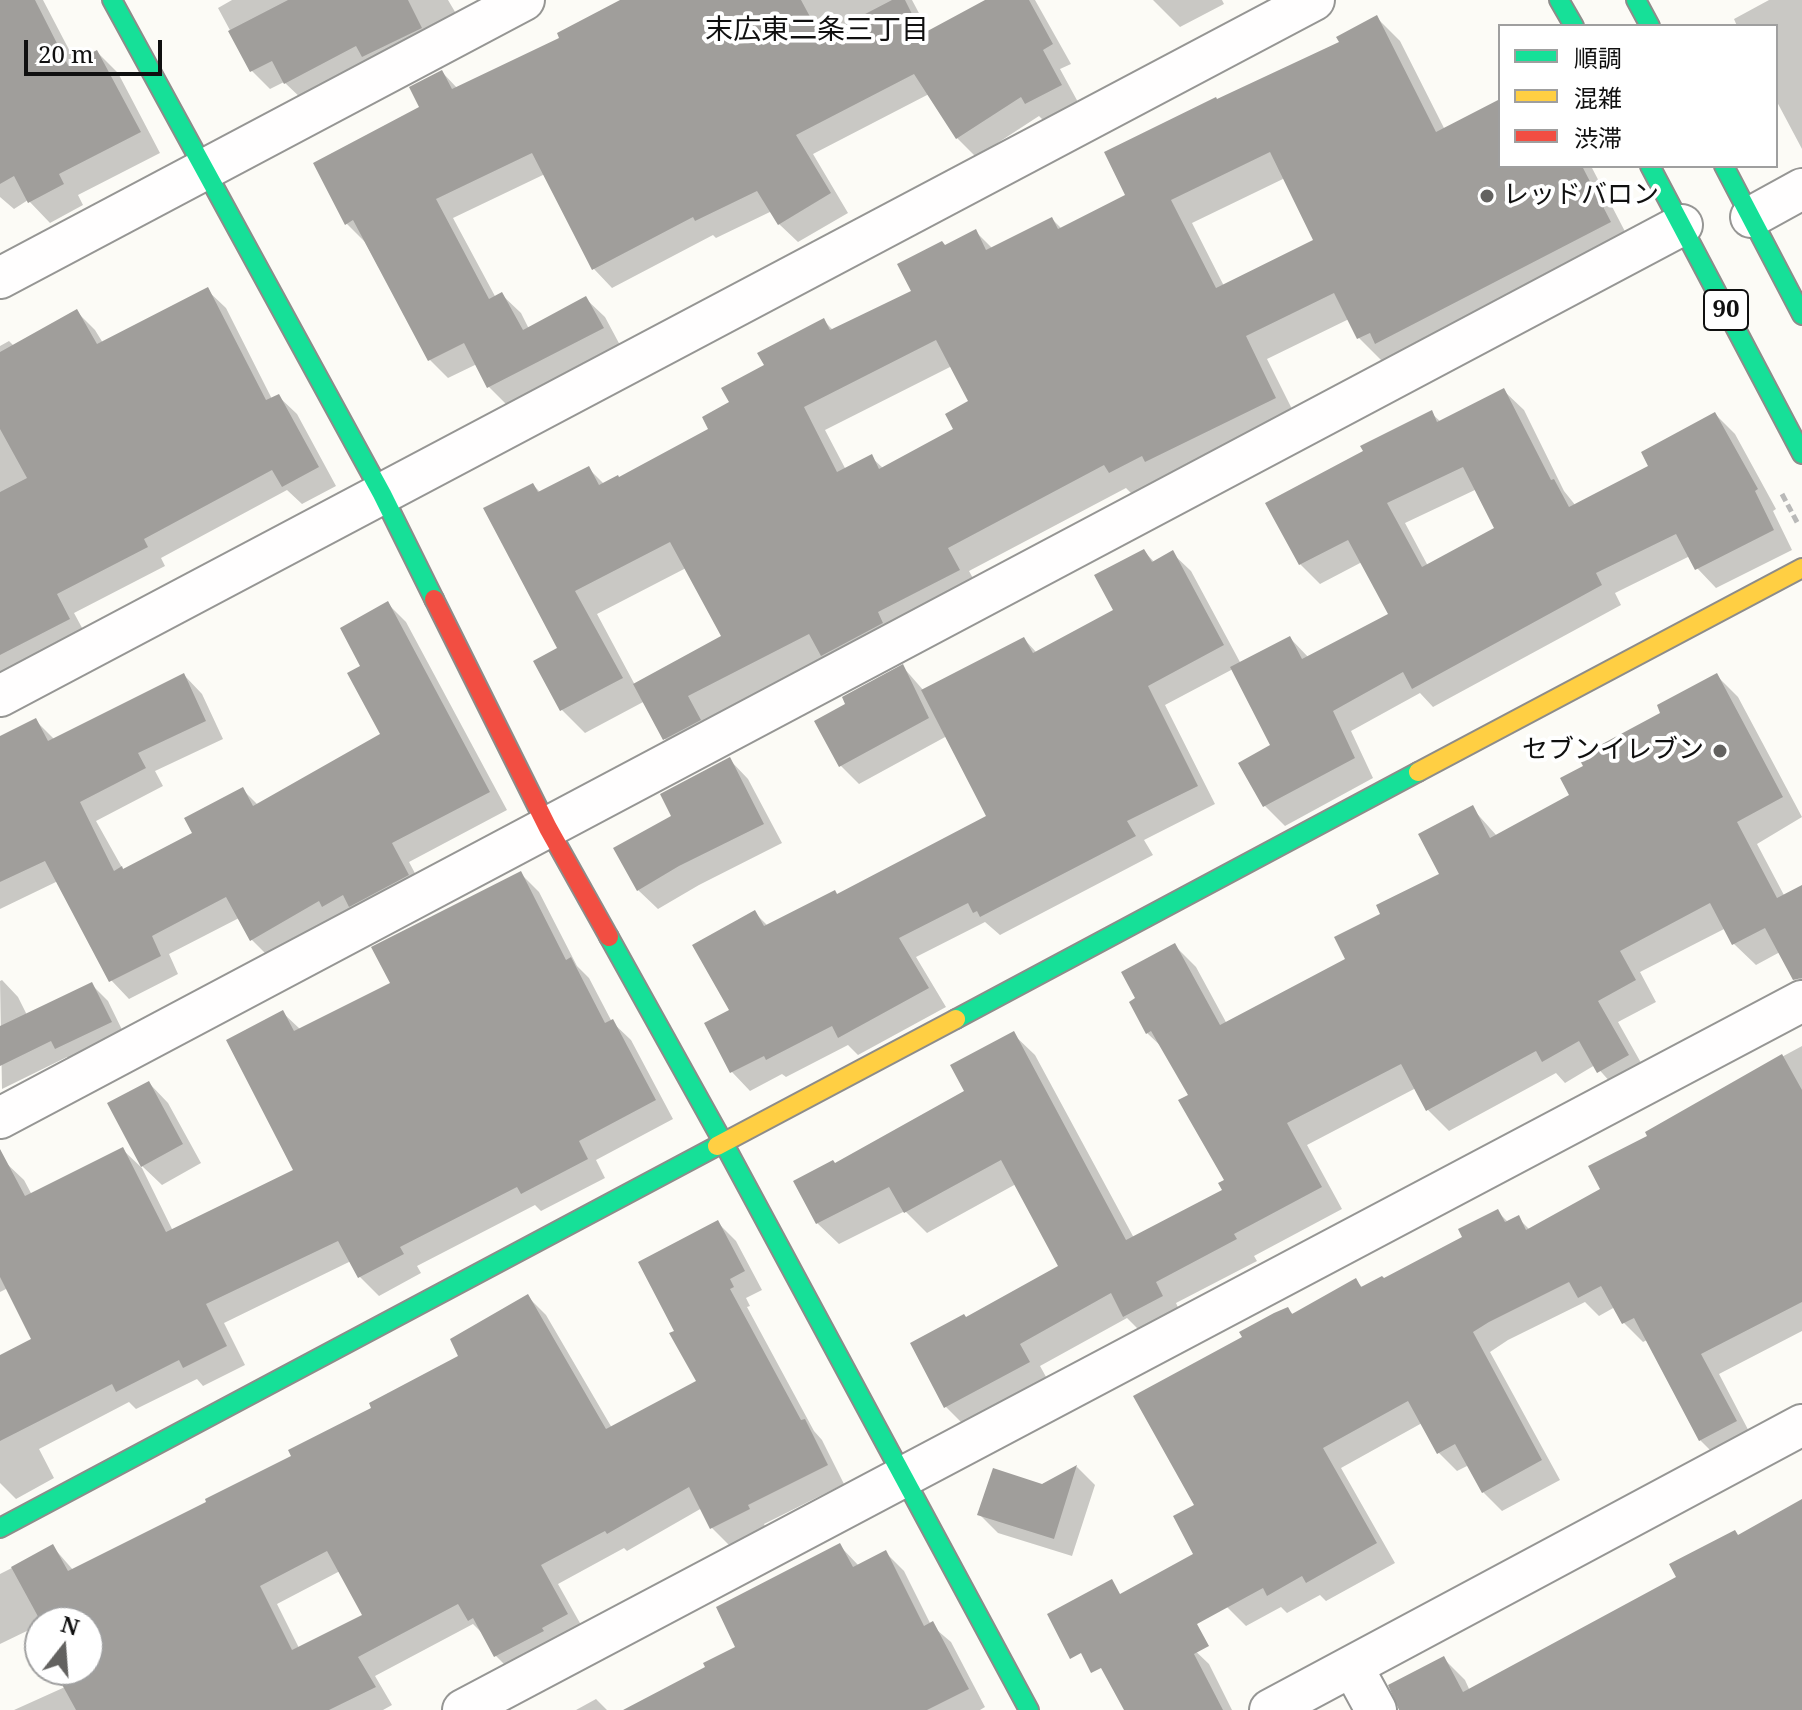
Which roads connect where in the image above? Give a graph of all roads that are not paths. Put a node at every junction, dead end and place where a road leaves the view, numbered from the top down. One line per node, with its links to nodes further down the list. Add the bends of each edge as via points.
1 (112, 0): 8 (street)
2 (524, 0): 8 (street)
3 (1314, 0): 17 (street)
4 (1559, 0): 6 (street)
5 (1636, 0): 7 (street)
6 (1573, 24)
7 (1649, 24)
8 (205, 167): 14 (street); 17 (street)
9 (1651, 168): 13 (street, 90)
10 (1725, 168): 12 (street, 90)
11 (1802, 189): 12 (street)
12 (1751, 217): 15 (street, 90)
13 (1682, 225): 16 (street, 90); 20 (street)
14 (0, 278)
15 (1802, 315)
16 (1802, 454)
17 (382, 494): 19 (street); 20 (street)
18 (1802, 568): 23 (street)
19 (0, 696)
20 (548, 828): 22 (street); 23 (street)
21 (1802, 1001): 25 (street)
22 (0, 1118)
23 (723, 1142): 25 (street); 26 (street)
24 (1802, 1425): 27 (street)
25 (902, 1475): 28 (street); 29 (street)
26 (0, 1528)
27 (1352, 1666): 30 (street); 31 (street)
28 (463, 1710)
29 (1029, 1710)
30 (1270, 1710)
31 (1376, 1710)

